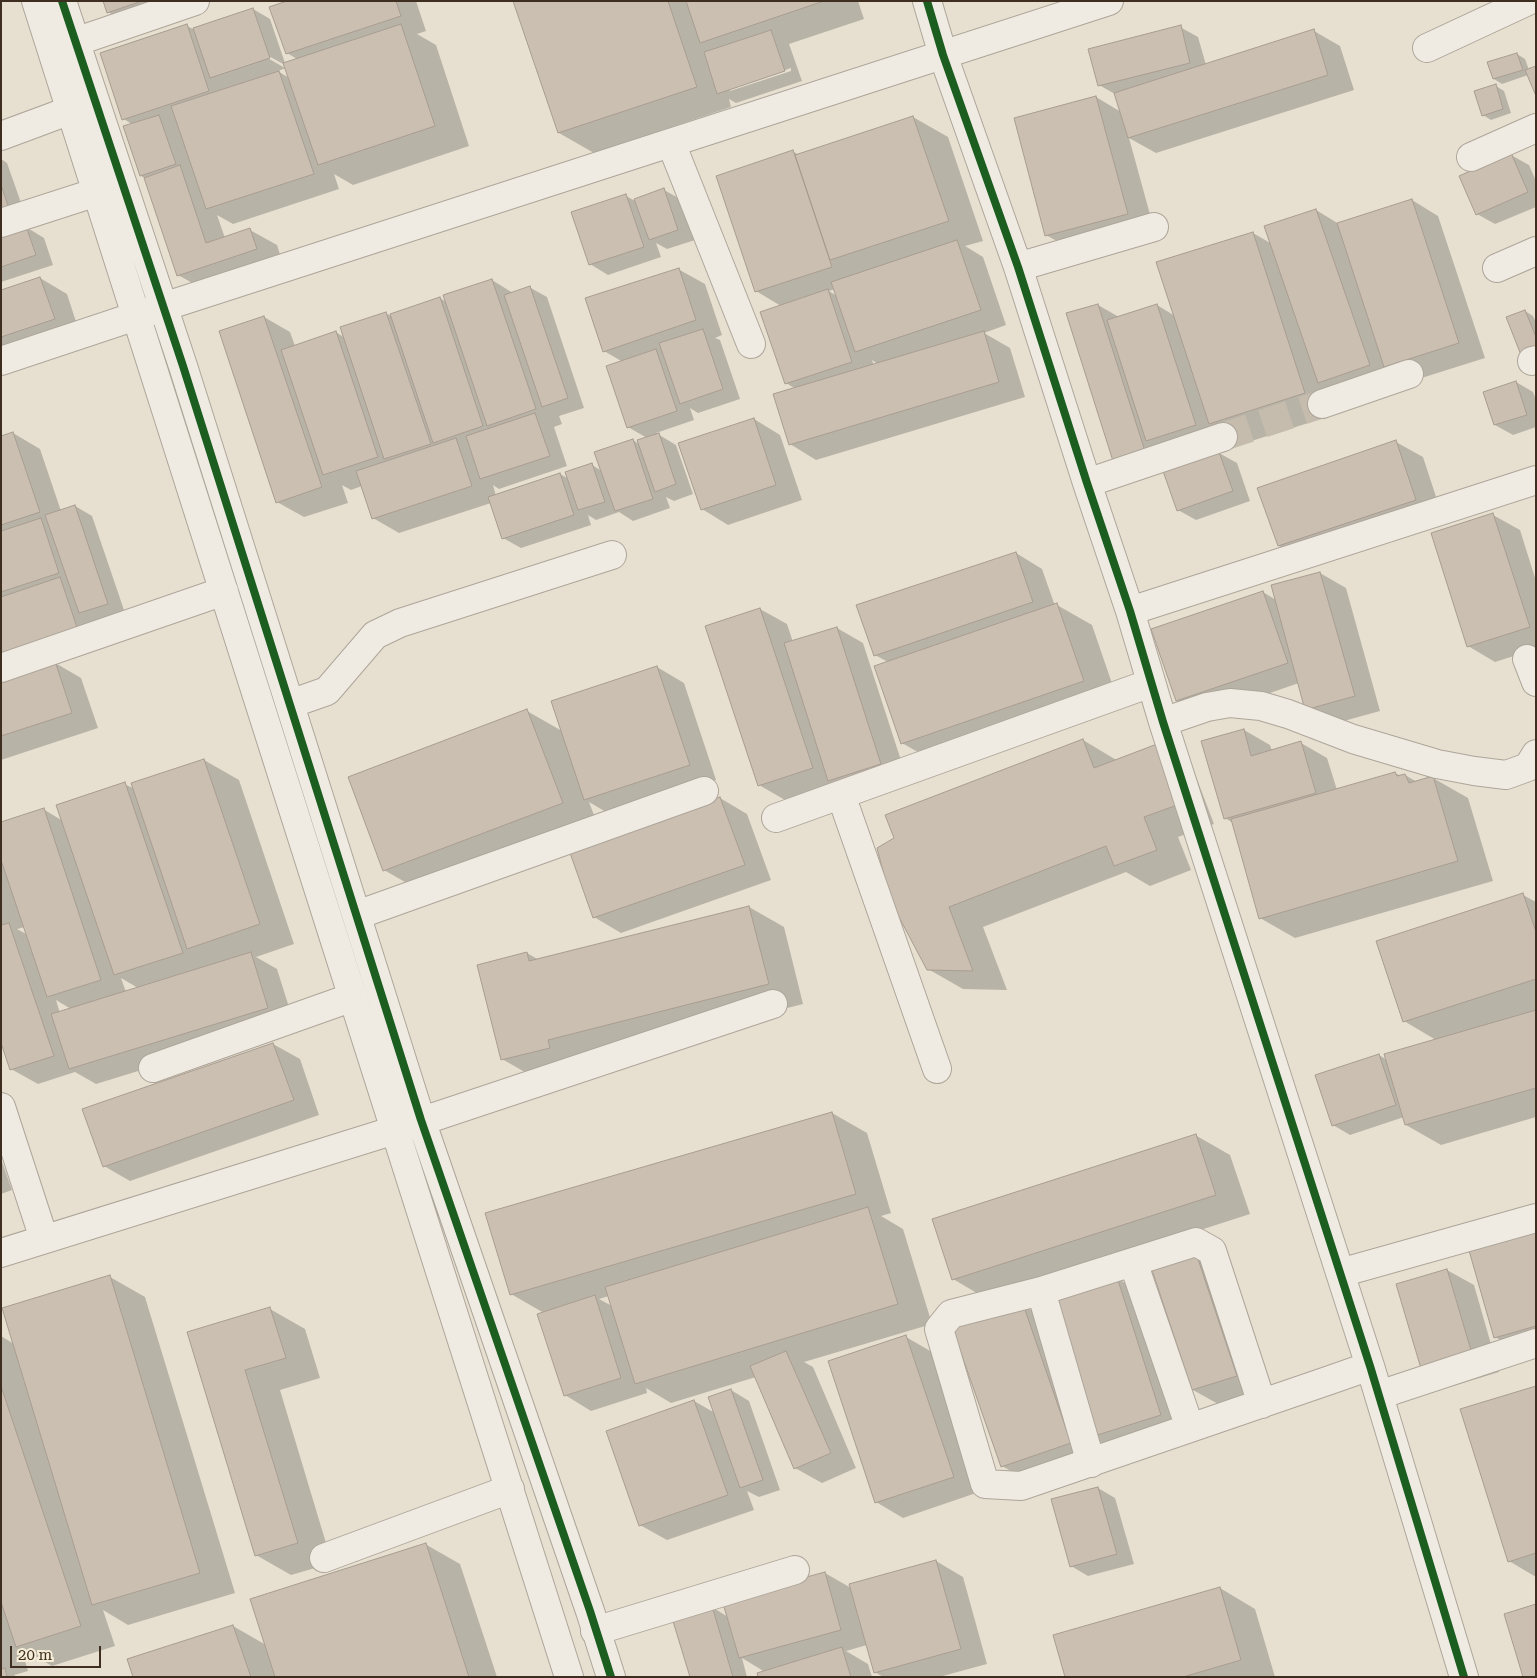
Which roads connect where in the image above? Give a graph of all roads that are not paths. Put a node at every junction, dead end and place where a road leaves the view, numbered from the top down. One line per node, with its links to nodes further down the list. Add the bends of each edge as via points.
1 (36, 1): 10 (street)
2 (62, 1): 7 (street)
3 (195, 1): 7 (street)
4 (927, 1): 9 (street)
5 (1109, 1): 9 (street)
6 (1528, 1): 8 (street)
7 (75, 42): 21 (street)
8 (1427, 48)
9 (944, 55): 13 (street); 19 (street)
10 (71, 110): 12 (street); 15 (street)
11 (1536, 128): 14 (street)
12 (1, 136)
13 (671, 143): 21 (street); 23 (street)
14 (1471, 157)
15 (97, 192): 16 (street); 22 (street)
16 (1, 223)
17 (1154, 227): 19 (street)
18 (1536, 251): 20 (street)
19 (1018, 267): 29 (street)
20 (1497, 268)
21 (163, 307): 22 (street); 35 (street)
22 (136, 316): 24 (street); 31 (street)
23 (751, 344)
24 (1, 361)
25 (1409, 374): 26 (street)
26 (1322, 404)
27 (1223, 437): 29 (street)
28 (1536, 480): 32 (street)
29 (1087, 483): 32 (street)
30 (612, 555): 35 (street, via 400,623 375,635 327,691)
31 (224, 590): 33 (street); 42 (street)
32 (1130, 611): 34 (street)
33 (1, 668)
34 (1152, 683): 36 (street); 39 (street)
35 (290, 704): 41 (street)
36 (1163, 722): 37 (street, via 1230,703 1261,706 1353,739 1437,764 1474,771 1506,775 1528,767); 53 (street)
37 (1536, 754)
38 (704, 791): 41 (street)
39 (841, 794): 40 (street); 45 (street)
40 (776, 818)
41 (357, 915): 47 (street)
42 (354, 997): 44 (street); 48 (street)
43 (773, 1004): 47 (street)
44 (153, 1068)
45 (937, 1069)
46 (1, 1107): 50 (street)
47 (421, 1120): 48 (street); 55 (street)
48 (395, 1130): 50 (street); 56 (street)
49 (1536, 1218): 53 (street)
50 (44, 1239): 51 (street)
51 (1, 1252)
52 (1133, 1262): 54 (street); 60 (street, via 1196,1242 1212,1251); 61 (street)
53 (1340, 1273): 58 (street)
54 (1042, 1291): 62 (street); 62 (street, via 951,1314 939,1329 985,1484 1021,1486)
55 (487, 1311): 56 (street); 66 (street)
56 (456, 1320): 63 (street)
57 (1536, 1343): 59 (street)
58 (1370, 1366): 59 (street); 60 (street)
59 (1379, 1395): 69 (street)
60 (1262, 1404): 61 (street)
61 (1190, 1428): 62 (street)
62 (1091, 1463)
63 (510, 1489): 64 (street); 67 (street)
64 (324, 1558)
65 (795, 1570): 66 (street)
66 (596, 1631): 68 (street)
67 (569, 1677)
68 (611, 1677)
69 (1464, 1677)

